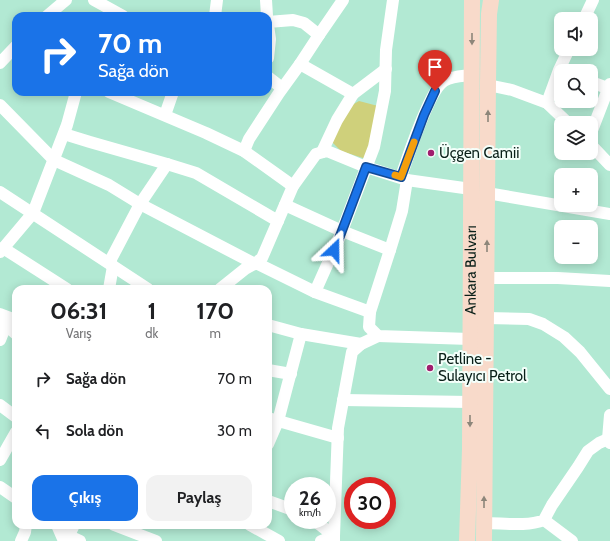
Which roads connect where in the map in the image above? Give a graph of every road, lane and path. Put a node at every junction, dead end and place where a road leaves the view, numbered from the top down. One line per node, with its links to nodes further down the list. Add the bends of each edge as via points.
1 (66, 0): 10 (street)
2 (94, 0): 11 (street)
3 (217, 0): 12 (street)
4 (266, 0): 13 (street)
5 (343, 0): 16 (street)
6 (393, 0): 18 (street)
7 (593, 0): 14 (street)
8 (468, 1): 19 (main road, Ankara Bulvarı, one-way to 19)
9 (489, 5): 22 (main road, Ankara Bulvarı)
10 (52, 12)
11 (116, 12)
12 (216, 12)
13 (267, 12)
14 (587, 12)
15 (272, 22): 16 (street, via 298,21)
16 (319, 35): 17 (street)
17 (300, 64): 25 (street); 26 (street)
18 (386, 69): 26 (street); 42 (street, via 385,91 378,127)
19 (471, 75): 43 (street, via 443,81 435,91 424,115); 45 (main road, Ankara Bulvarı)
20 (272, 80): 25 (street)
21 (598, 84): 24 (street)
22 (488, 85): 30 (street, via 512,90); 47 (main road, Ankara Bulvarı, one-way to 22)
23 (554, 86): 30 (street)
24 (609, 87): 34 (street)
25 (282, 88): 36 (street)
26 (353, 94): 37 (street)
27 (75, 96): 35 (street)
28 (118, 96): 32 (street)
29 (172, 96): 32 (street)
30 (547, 103): 33 (street)
31 (0, 105): 39 (street)
32 (165, 116): 36 (street)
33 (561, 116)
34 (598, 116)
35 (64, 134): 39 (street); 40 (street)
36 (244, 151): 44 (street)
37 (322, 152): 42 (street, via 328,150); 44 (street, via 316,154)
38 (598, 152): 41 (street)
39 (54, 160): 48 (street, via 109,185); 50 (street)
40 (167, 164): 48 (street); 52 (street, via 196,173)
41 (610, 165)
42 (366, 167): 43 (street); 53 (street)
43 (404, 178): 45 (street); 55 (street, via 402,211)
44 (293, 186): 49 (street)
45 (471, 189): 72 (main road, Ankara Bulvarı)
46 (0, 192): 50 (street)
47 (487, 193): 51 (street); 58 (main road, Ankara Bulvarı, one-way to 47)
48 (140, 204): 56 (street); 57 (street)
49 (285, 205): 52 (street); 53 (street)
50 (32, 213): 54 (street); 57 (street)
51 (610, 214)
52 (278, 221): 56 (street, via 262,258)
53 (342, 231): 55 (street); 64 (street)
54 (1, 250): 60 (street)
55 (390, 250): 65 (street)
56 (256, 263): 63 (street); 64 (street)
57 (111, 265): 61 (street); 62 (street)
58 (486, 278): 59 (street); 67 (main road, Ankara Bulvarı)
59 (610, 281)
60 (60, 285)
61 (109, 285)
62 (142, 285)
63 (225, 285)
64 (315, 292): 65 (street)
65 (370, 312): 71 (street, via 369,327)
66 (0, 314): 68 (street)
67 (486, 318): 77 (street, via 529,319 543,324 564,337 580,352); 94 (main road, Ankara Bulvarı, one-way to 67)
68 (8, 322): 73 (street)
69 (272, 326): 70 (street)
70 (301, 334): 74 (street); 76 (street)
71 (378, 336): 72 (street); 74 (street)
72 (470, 339): 79 (main road, Ankara Bulvarı)
73 (0, 340)
74 (361, 344): 78 (street, via 352,352)
75 (272, 371): 76 (street)
76 (291, 374): 83 (street)
77 (610, 389)
78 (343, 400): 79 (street); 84 (street)
79 (470, 402): 92 (main road, Ankara Bulvarı, one-way to 92)
80 (0, 405): 81 (street)
81 (12, 414)
82 (610, 415): 86 (street)
83 (273, 419): 84 (street)
84 (338, 438): 102 (street)
85 (12, 439): 87 (street)
86 (609, 441): 93 (street, via 598,443 588,451)
87 (0, 460)
88 (0, 486): 89 (street)
89 (12, 495)
90 (272, 502): 91 (street)
91 (284, 507)
92 (468, 519): 109 (main road); 110 (main road, Ankara Bulvarı)
93 (544, 520): 94 (street, via 525,524); 113 (street)
94 (484, 523): 111 (main road, Ankara Bulvarı); 112 (main road)
95 (25, 529): 104 (street)
96 (60, 529): 103 (street)
97 (72, 529): 103 (street)
98 (127, 529): 101 (street)
99 (257, 529): 107 (street)
100 (324, 529): 102 (street)
101 (144, 534): 106 (street)
102 (334, 538): 108 (street)
103 (66, 539): 105 (street)
104 (21, 541)
105 (80, 541)
106 (156, 541)
107 (279, 541)
108 (321, 541)
109 (462, 541)
110 (467, 541)
111 (484, 541)
112 (490, 541)
113 (572, 541)

